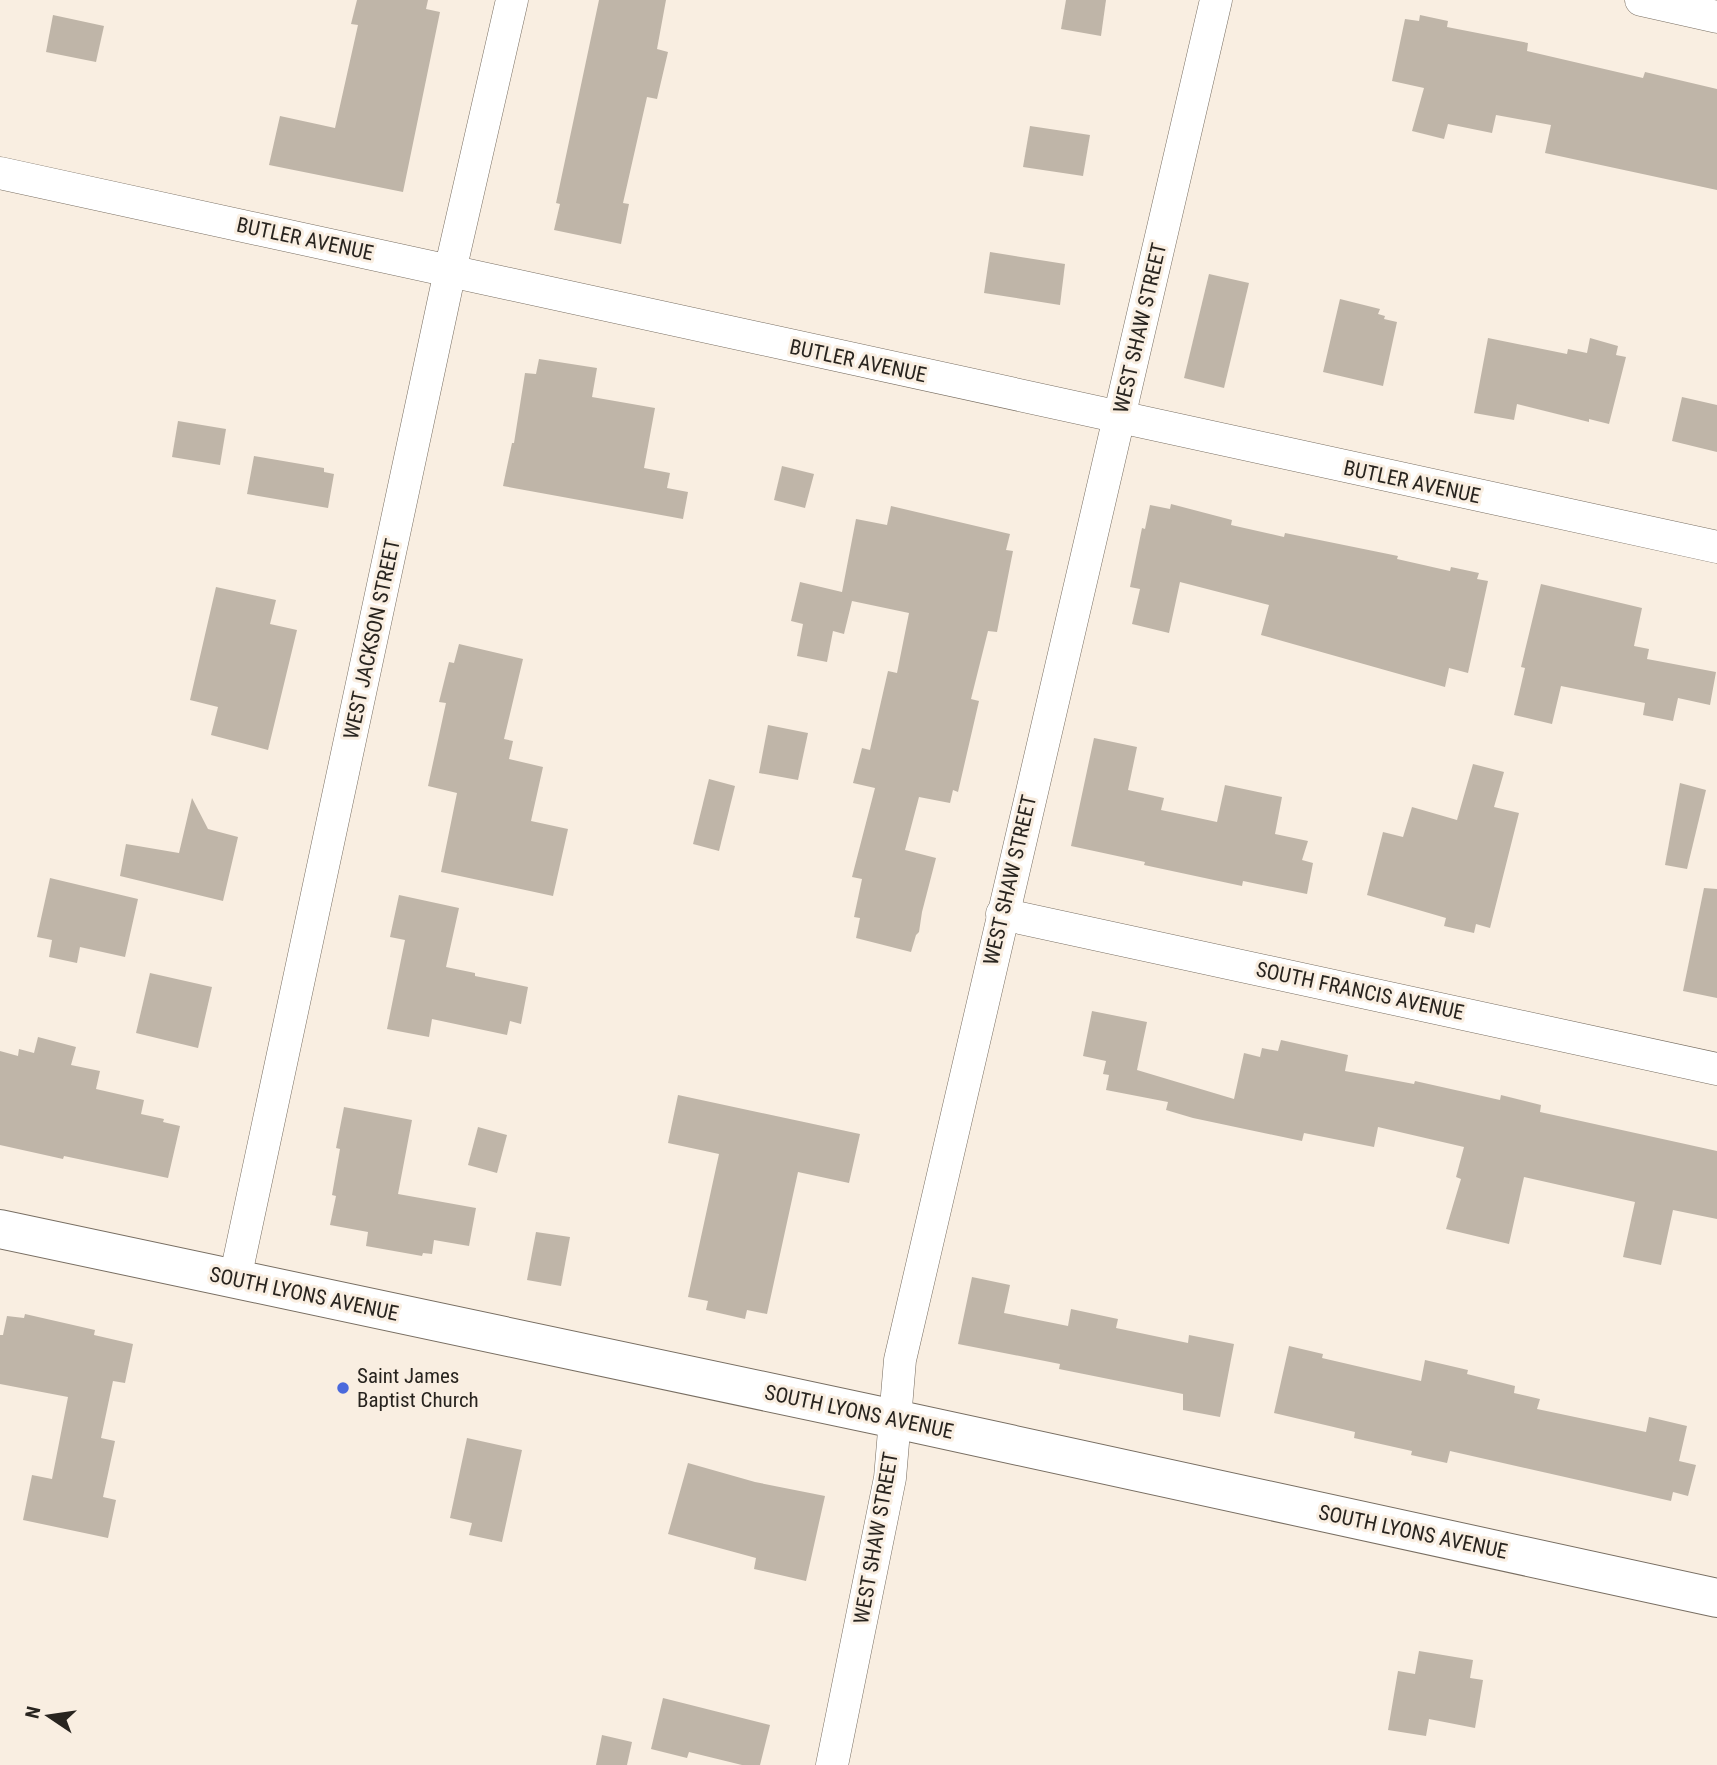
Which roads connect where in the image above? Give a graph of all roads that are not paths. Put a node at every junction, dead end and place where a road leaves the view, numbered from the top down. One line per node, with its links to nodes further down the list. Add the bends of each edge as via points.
1 (512, 0): 6 (street, WEST JACKSON STREET)
2 (1216, 0): 7 (street, WEST SHAW STREET)
3 (1641, 0): 4 (street)
4 (1717, 17)
5 (0, 173): 6 (street, BUTLER AVENUE)
6 (450, 271): 7 (street, BUTLER AVENUE); 12 (street, WEST JACKSON STREET)
7 (1119, 419): 8 (street, BUTLER AVENUE); 9 (street, WEST SHAW STREET)
8 (1717, 547)
9 (1002, 914): 10 (street, SOUTH FRANCIS AVENUE); 13 (street, WEST SHAW STREET, via 900,1360)
10 (1717, 1069)
11 (0, 1229): 12 (street, SOUTH LYONS AVENUE)
12 (235, 1279): 13 (street, SOUTH LYONS AVENUE)
13 (895, 1419): 14 (street, SOUTH LYONS AVENUE); 15 (street, WEST SHAW STREET, via 890,1478)
14 (1717, 1598)
15 (832, 1765)

